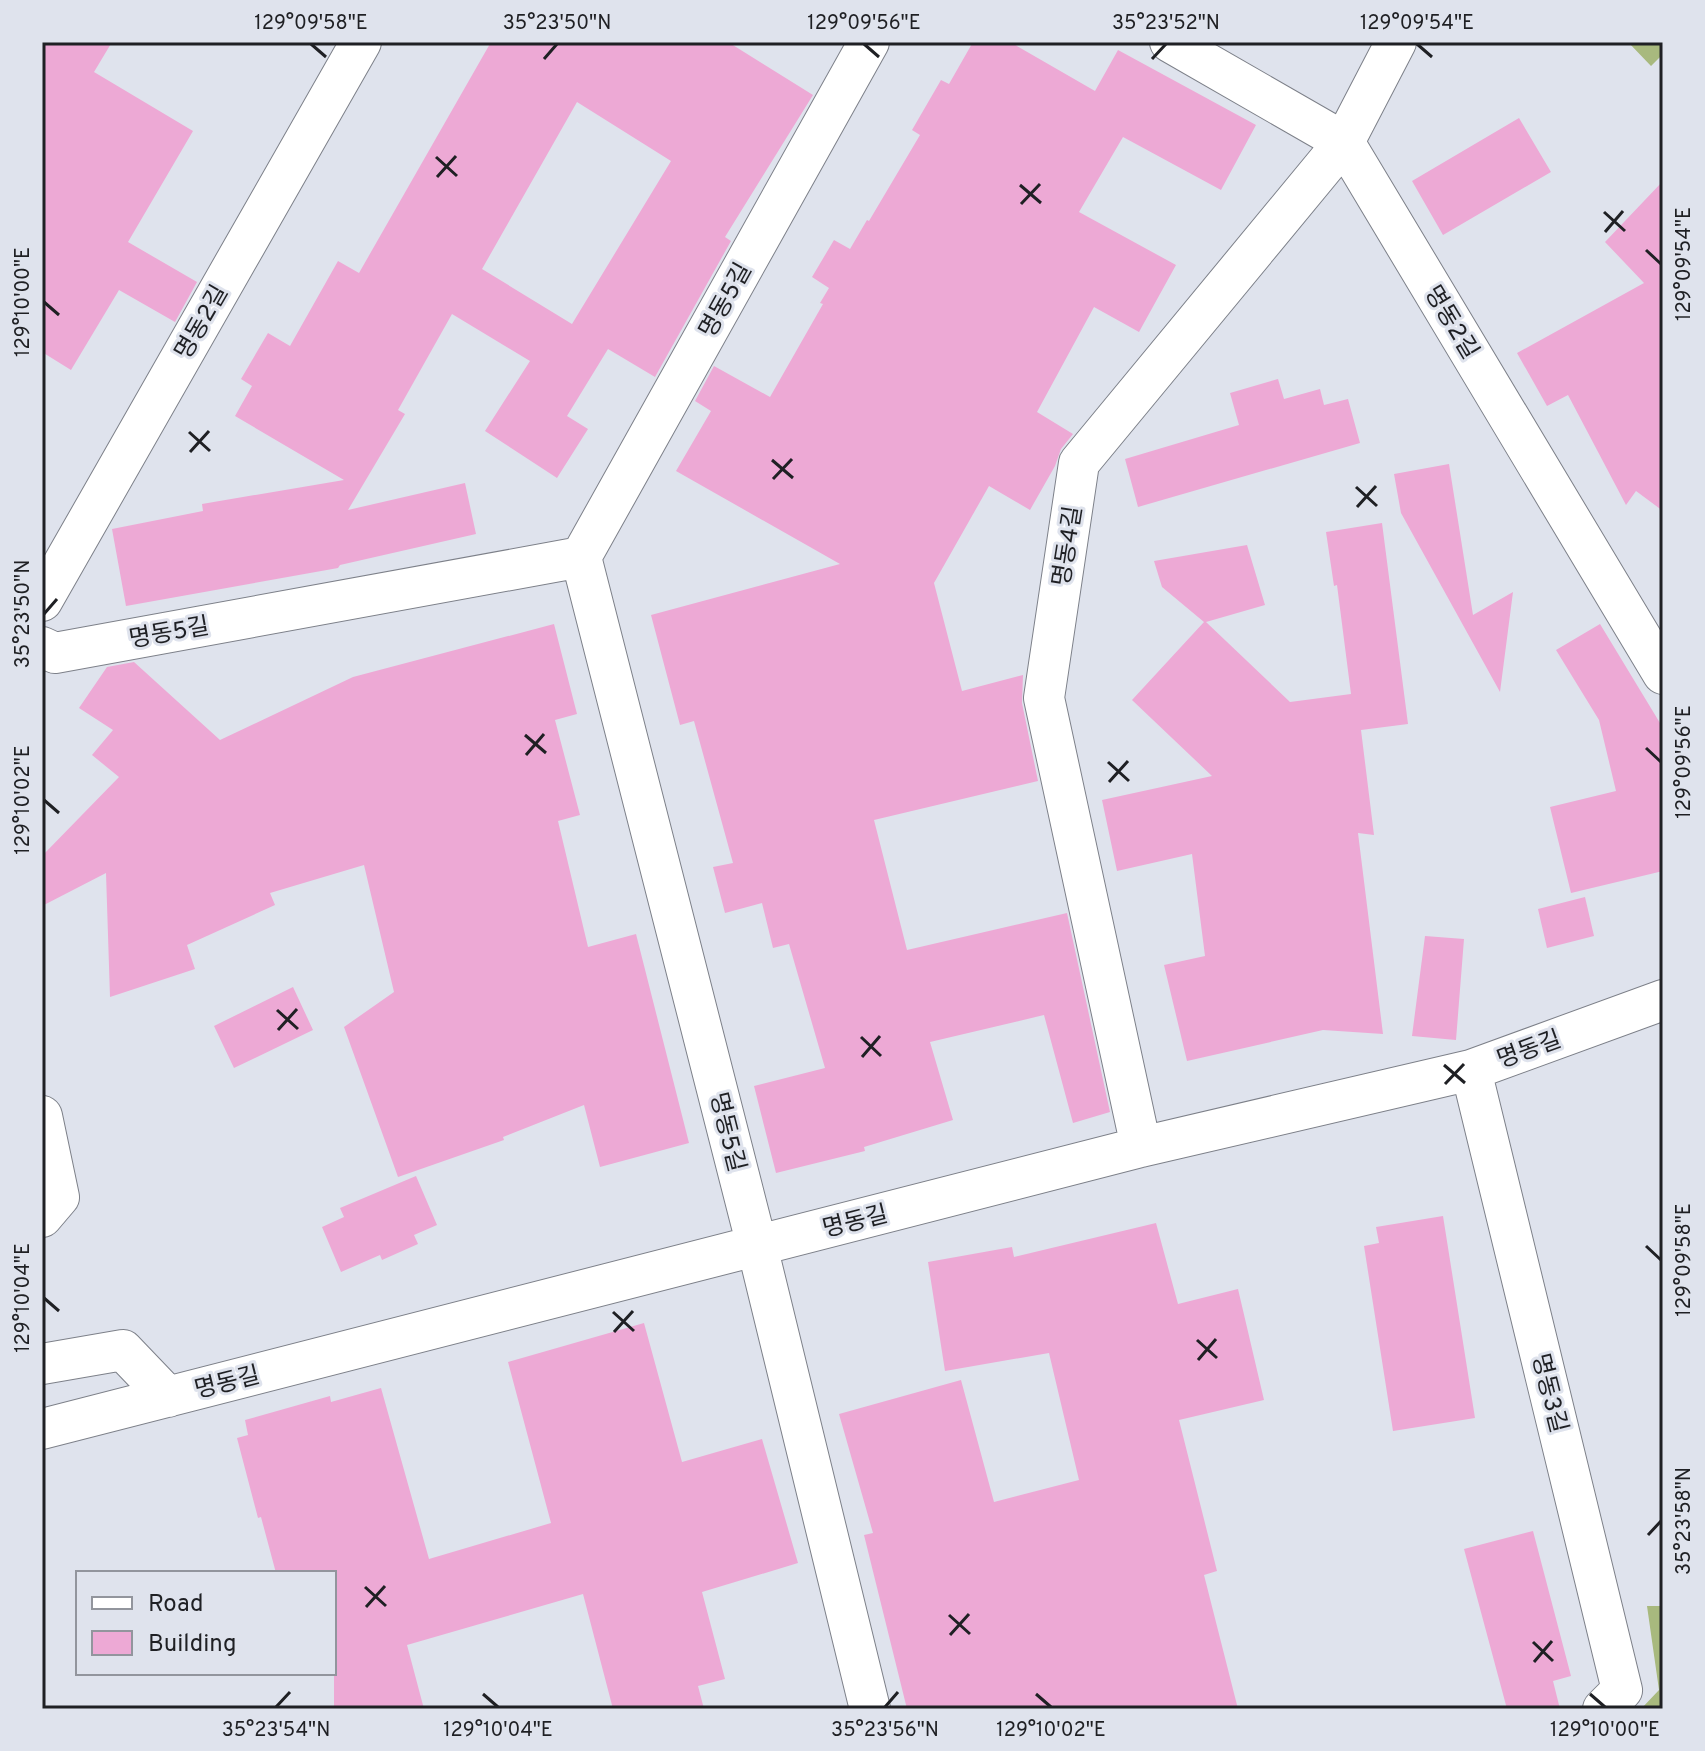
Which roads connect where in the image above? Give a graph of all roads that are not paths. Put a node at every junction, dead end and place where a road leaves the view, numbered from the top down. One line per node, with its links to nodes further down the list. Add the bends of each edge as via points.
1 (361, 42): 7 (street, 명동2길)
2 (869, 42): 6 (street, 명동5길)
3 (1170, 42): 5 (street, 명동2길)
4 (1396, 42): 5 (street, 명동4길)
5 (1344, 142): 9 (street, 명동2길); 13 (street, 명동4길, via 1079,463 1044,698)
6 (581, 557): 8 (street, 명동5길); 15 (street, 명동5길)
7 (42, 601)
8 (46, 657)
9 (1663, 674)
10 (1663, 1000): 11 (street, 명동길)
11 (1471, 1070): 13 (street, 명동길); 20 (street, 명동3길, via 1622,1690)
12 (42, 1116): 14 (street, via 59,1197)
13 (1141, 1147): 15 (street, 명동길)
14 (42, 1217)
15 (757, 1246): 17 (street, 명동길); 19 (street, 명동5길)
16 (42, 1364): 17 (street, via 123,1350)
17 (168, 1397): 18 (street, 명동길)
18 (42, 1429)
19 (870, 1709)
20 (1603, 1709)

